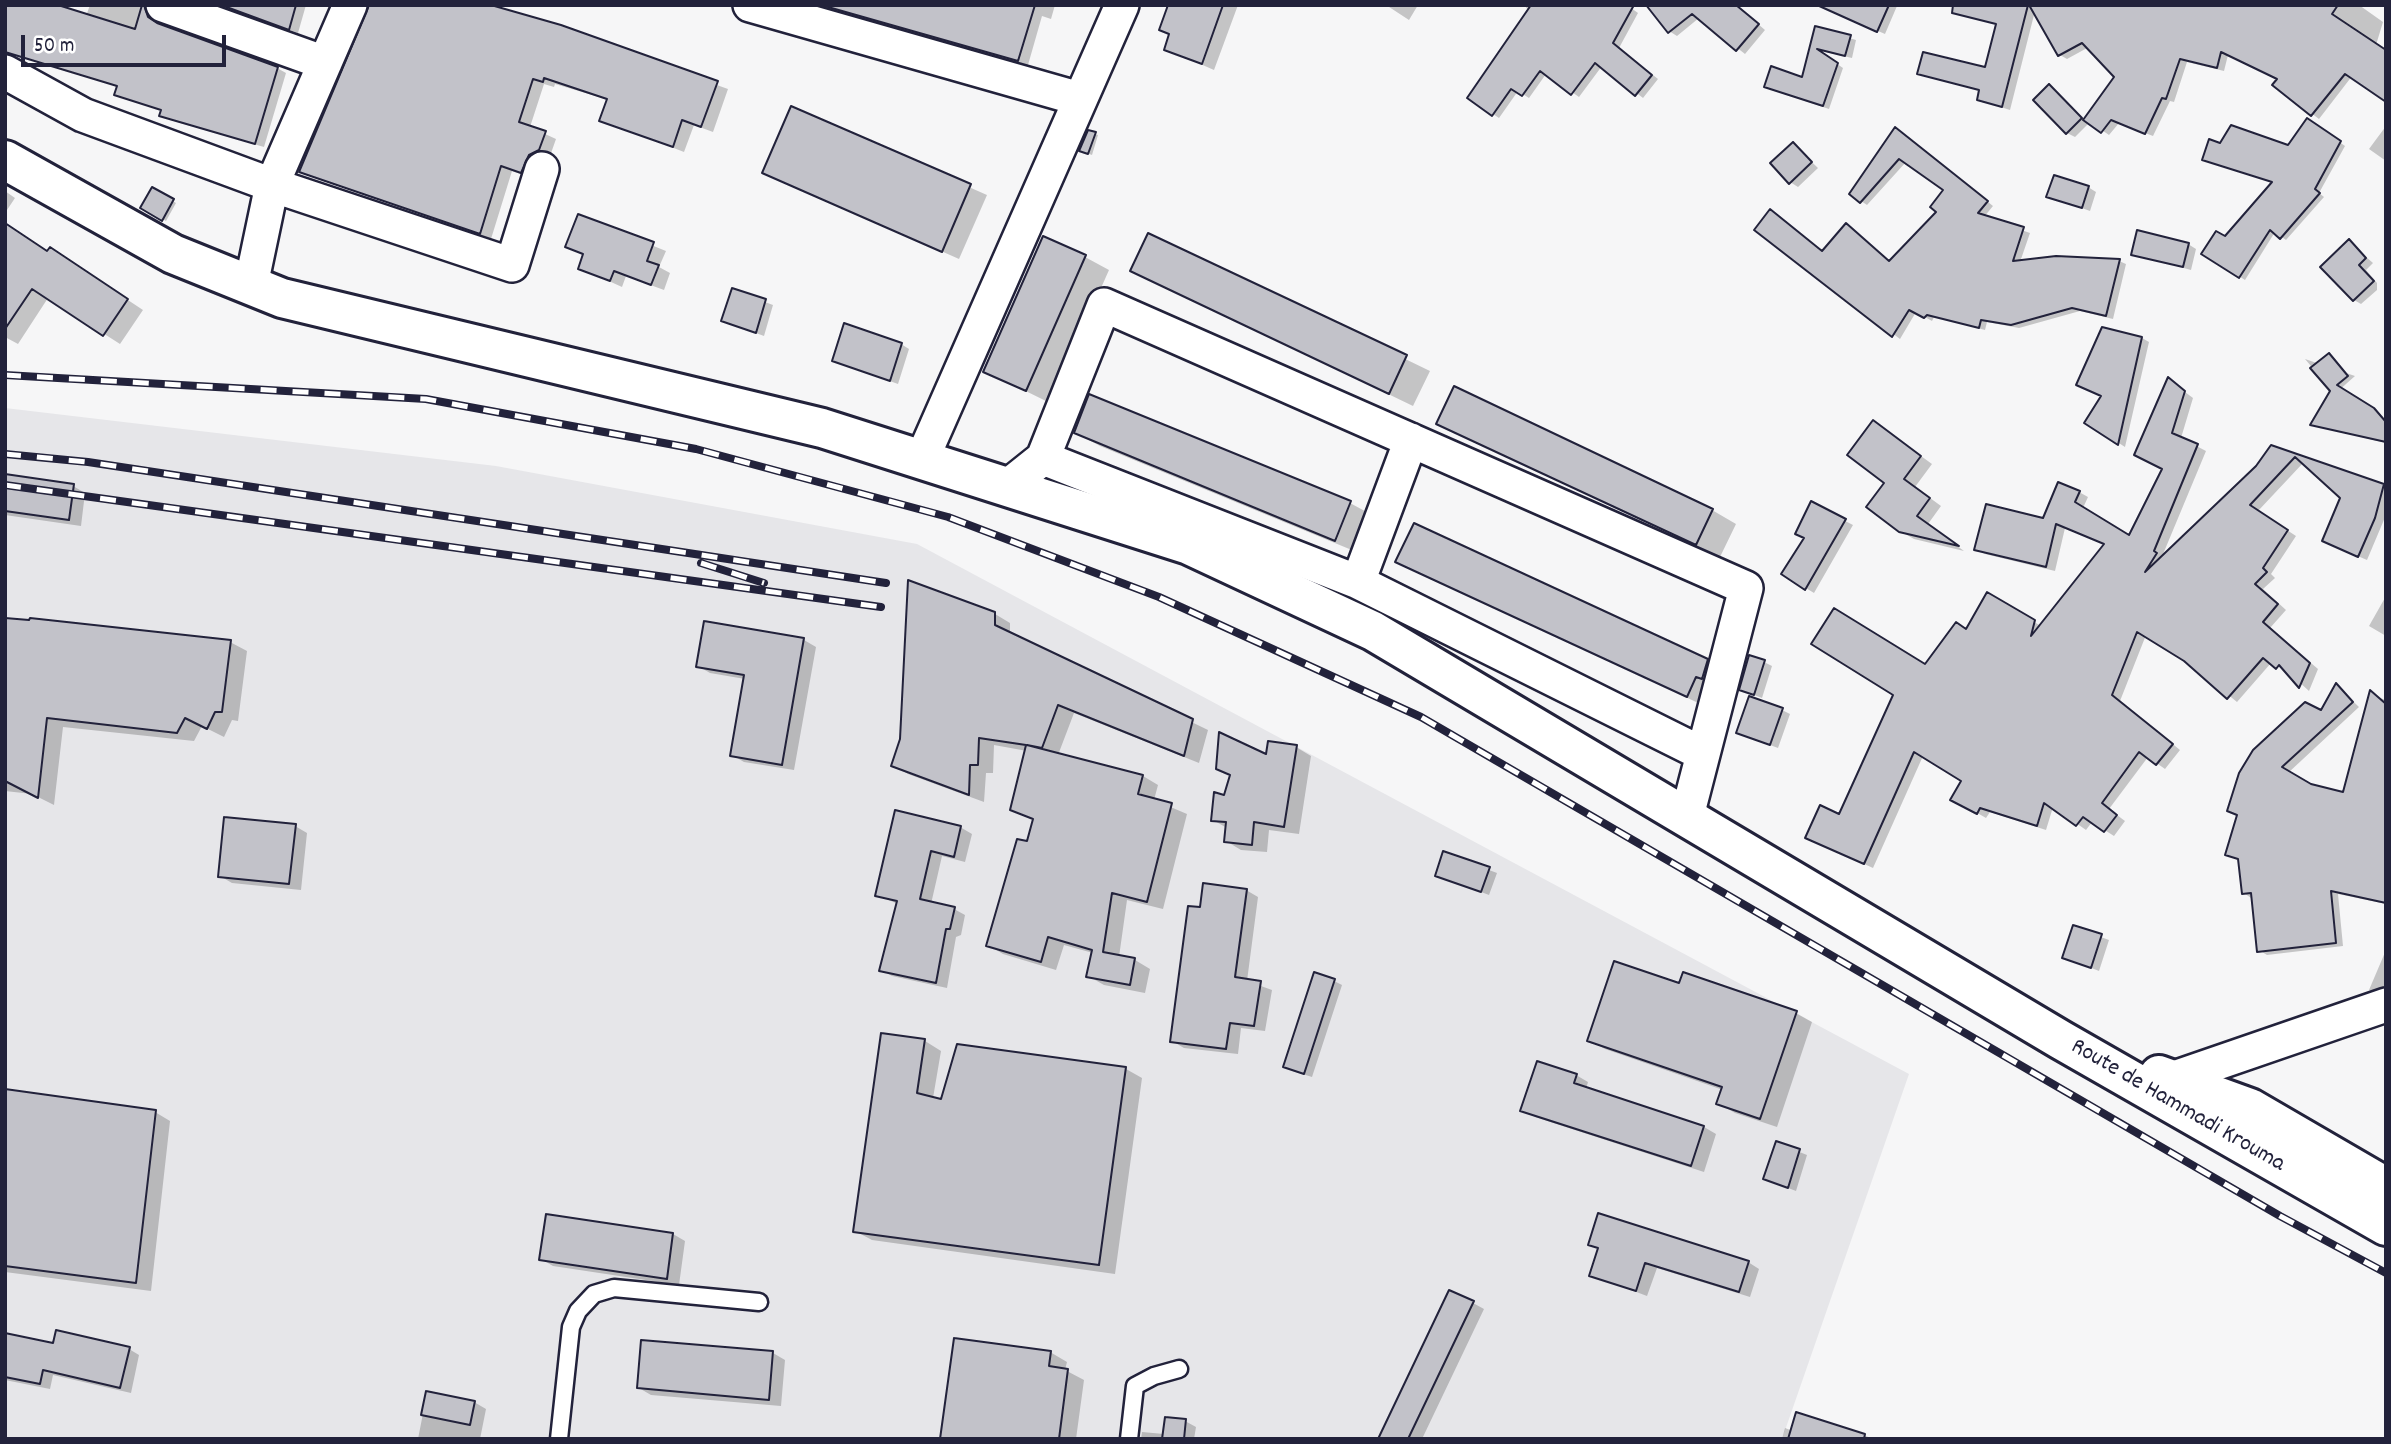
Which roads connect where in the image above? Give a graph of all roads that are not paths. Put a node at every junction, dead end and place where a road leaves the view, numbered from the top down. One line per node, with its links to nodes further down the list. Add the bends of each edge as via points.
1 (163, 5): 5 (street)
2 (350, 5): 5 (street)
3 (750, 5): 7 (street)
4 (1122, 5): 7 (street)
5 (325, 63): 10 (street)
6 (5, 72): 10 (street, via 83,115)
7 (1080, 99): 14 (street)
8 (5, 160): 11 (street, via 173,254)
9 (542, 169): 10 (street, via 512,265)
10 (272, 185): 11 (street)
11 (251, 285): 14 (street, via 282,298 822,428)
12 (1410, 440): 13 (street, via 1104,305); 16 (street); 17 (street, via 1746,588)
13 (1043, 458): 15 (street); 16 (street)
14 (922, 459): 15 (street)
15 (1008, 486): 18 (street, via 1189,545 1373,631)
16 (1358, 582): 17 (street)
17 (1703, 754): 18 (street)
18 (1687, 816): 20 (street)
19 (2386, 1005): 21 (street)
20 (2061, 1040): 21 (street, Route de Hammadi Krouma); 23 (street, Route de Hammadi Krouma)
21 (2171, 1079): 22 (street, Route de Hammadi Krouma, via 2250,1108)
22 (2386, 1187)
23 (2386, 1226)
24 (759, 1302): 26 (lane, via 614,1288 594,1294 571,1326)
25 (1179, 1369): 27 (lane, via 1135,1386)
26 (559, 1439)
27 (1129, 1439)

